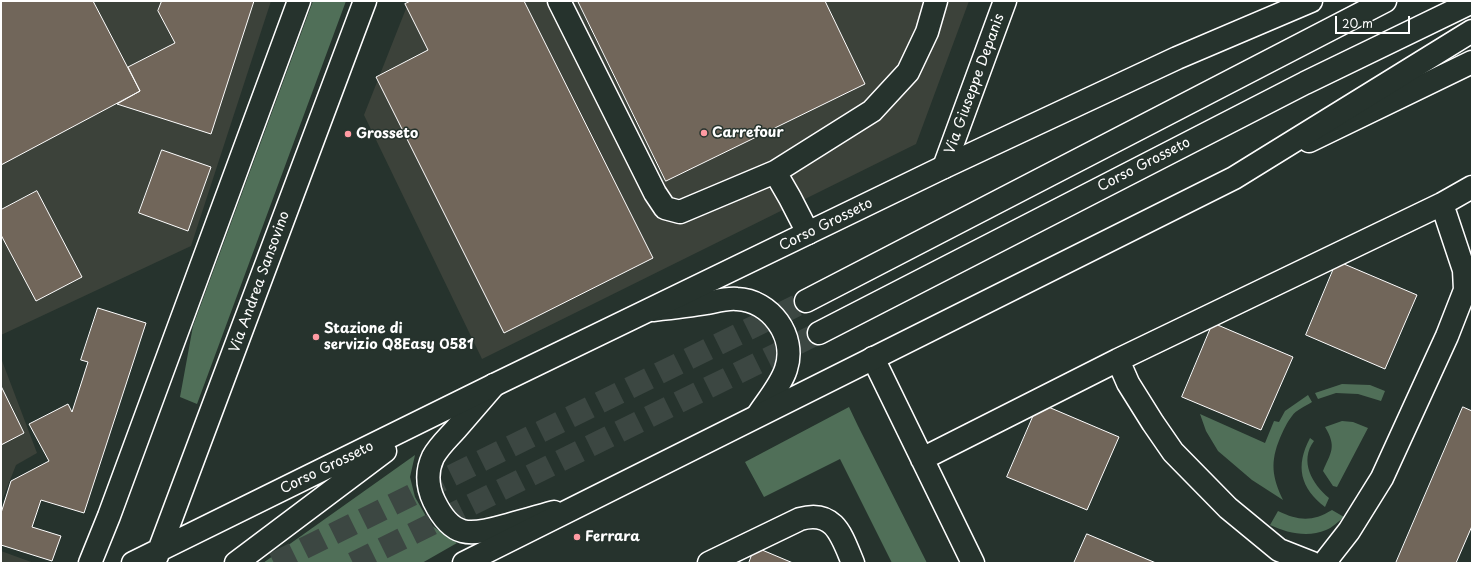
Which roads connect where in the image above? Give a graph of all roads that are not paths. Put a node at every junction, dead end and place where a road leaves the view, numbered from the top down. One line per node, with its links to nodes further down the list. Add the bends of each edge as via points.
1 (299, 1): 30 (main road)
2 (365, 1): 29 (main road, Via Andrea Sansovino)
3 (559, 1): 14 (main road, via 655,192 666,208 680,212)
4 (936, 1): 14 (main road, via 927,32 908,72 872,111)
5 (1005, 1): 13 (main road, Via Giuseppe Depanis)
6 (1287, 1): 11 (main road, Corso Grosseto)
7 (1311, 1): 11 (main road, Corso Grosseto)
8 (1385, 1): 19 (main road)
9 (1472, 2): 21 (main road, Corso Grosseto, via 1305,83)
10 (1472, 31): 15 (main road, Corso Grosseto)
11 (1177, 58): 13 (main road, Corso Grosseto)
12 (1472, 62): 15 (main road, Corso Grosseto)
13 (944, 167): 18 (main road, Corso Grosseto)
14 (775, 172): 18 (main road)
15 (1234, 178): 22 (main road, Corso Grosseto)
16 (1472, 186): 17 (main road)
17 (1442, 204): 23 (main road); 38 (main road, via 1464,270 1465,290 1447,336 1382,478 1349,531)
18 (808, 233): 20 (main road, Corso Grosseto)
19 (806, 301)
20 (650, 311): 24 (main road, Corso Grosseto); 25 (main road, Corso Grosseto, via 737,299 752,301 770,311 782,329 788,346 788,360 782,380)
21 (819, 333)
22 (873, 358): 25 (main road, Corso Grosseto); 27 (main road)
23 (1118, 360): 27 (main road); 37 (main road, via 1128,382 1173,452 1228,508 1279,550)
24 (494, 385): 26 (main road, Corso Grosseto); 28 (main road, Corso Grosseto, via 438,449 430,464 429,487 444,517 455,528 474,533)
25 (758, 415): 28 (main road, Corso Grosseto)
26 (428, 419): 29 (main road, Corso Grosseto); 32 (main road)
27 (922, 459): 36 (main road)
28 (575, 506): 33 (main road, Corso Grosseto)
29 (154, 559): 31 (main road, Corso Grosseto)
30 (90, 563)
31 (133, 563)
32 (236, 563)
33 (464, 563)
34 (708, 563): 35 (main road, via 800,519 817,516 832,523)
35 (853, 563)
36 (973, 563)
37 (1312, 563)
38 (1324, 563)

